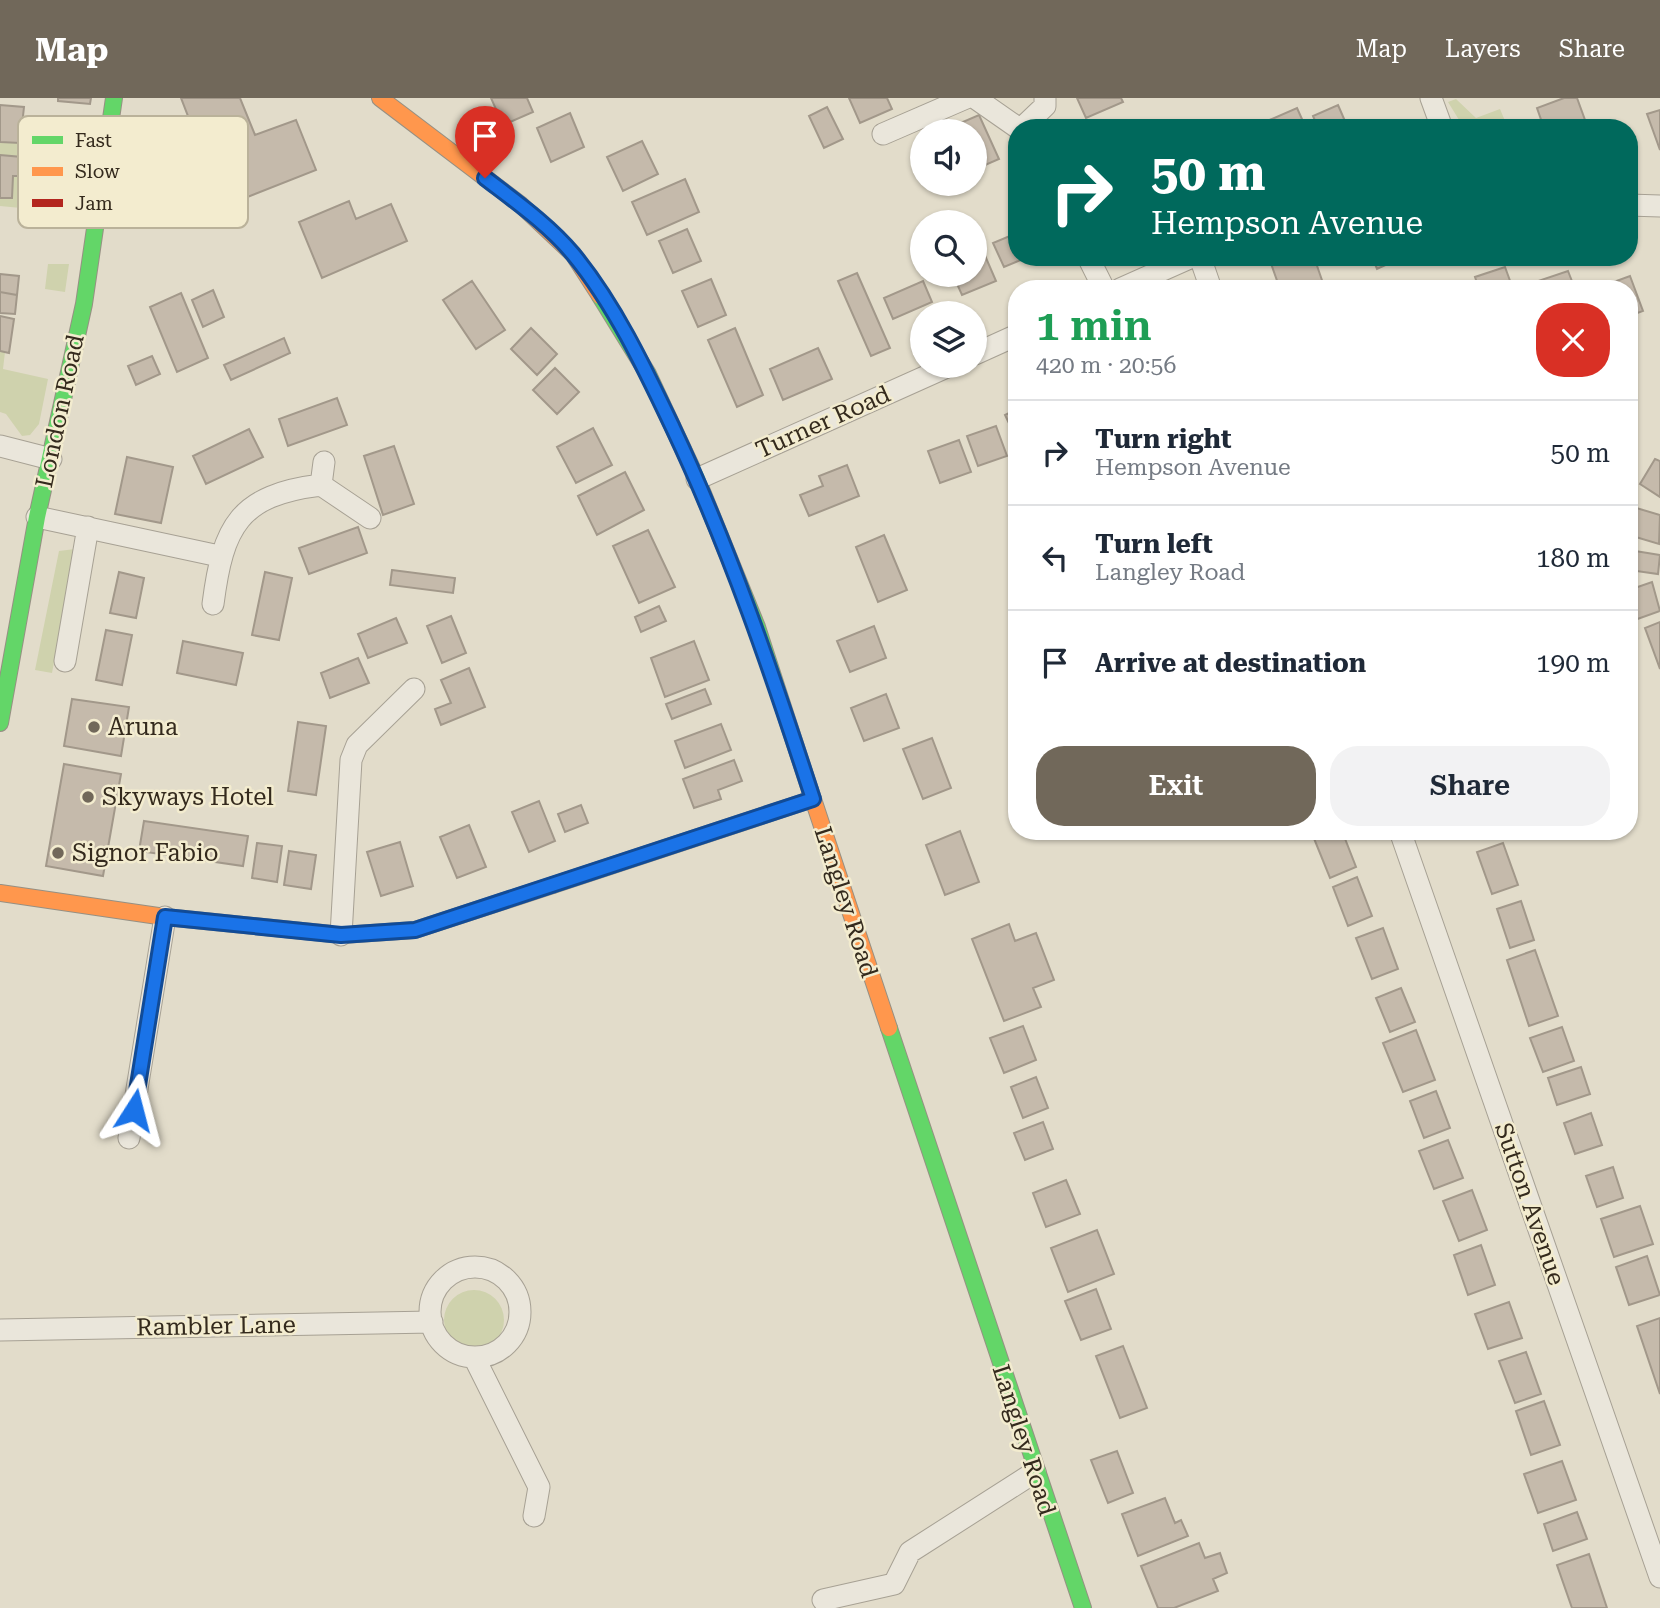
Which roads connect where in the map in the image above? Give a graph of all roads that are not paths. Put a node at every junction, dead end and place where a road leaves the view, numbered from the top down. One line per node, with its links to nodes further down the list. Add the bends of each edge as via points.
1 (114, 98): 7 (street, London Road)
2 (380, 98): 23 (street, Langley Road, via 521,205 573,254 648,374)
3 (966, 98): 11 (street)
4 (975, 98): 10 (street)
5 (1045, 98): 8 (street, via 1045,106)
6 (1431, 98): 9 (street)
7 (111, 116)
8 (1030, 119)
9 (1439, 119)
10 (1008, 120)
11 (883, 134)
12 (1638, 205): 13 (street)
13 (1660, 206)
14 (95, 228): 21 (street, London Road)
15 (1172, 266): 16 (street)
16 (1140, 280)
17 (1008, 339): 18 (street)
18 (987, 349)
19 (922, 378): 23 (street, Turner Road)
20 (0, 446): 21 (street)
21 (51, 459): 25 (street, London Road)
22 (324, 462): 24 (street)
23 (697, 479): 33 (street, Langley Road, via 757,627)
24 (321, 485): 26 (street); 28 (street, via 285,489 247,509)
25 (37, 517): 27 (street); 32 (street, London Road)
26 (370, 518)
27 (88, 527): 28 (street); 30 (street)
28 (219, 556): 29 (street)
29 (213, 604)
30 (65, 660)
31 (414, 689): 37 (street, via 357,745 351,760)
32 (0, 723)
33 (813, 799): 37 (street, via 415,930); 42 (street, Langley Road)
34 (1403, 840): 44 (street, Sutton Avenue)
35 (0, 893): 36 (street)
36 (165, 917): 37 (street); 38 (street)
37 (341, 935)
38 (129, 1138)
39 (432, 1322): 40 (street, Rambler Lane); 41 (street, via 443,1343); 41 (street, via 435,1293 455,1272 484,1268 504,1277 517,1295 519,1324 502,1348)
40 (0, 1330)
41 (474, 1357): 43 (street, via 539,1487)
42 (1035, 1472): 45 (street, via 910,1552 894,1584); 46 (street, Langley Road)
43 (534, 1516)
44 (1660, 1577)
45 (823, 1600)
46 (1083, 1608)

